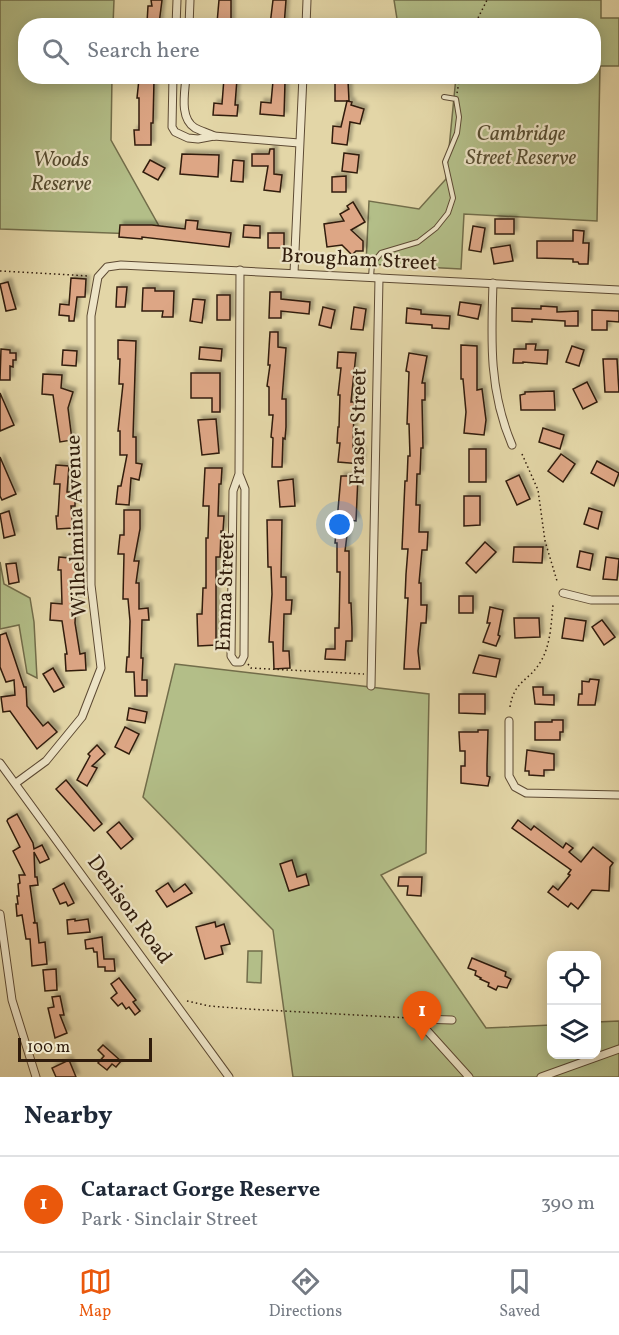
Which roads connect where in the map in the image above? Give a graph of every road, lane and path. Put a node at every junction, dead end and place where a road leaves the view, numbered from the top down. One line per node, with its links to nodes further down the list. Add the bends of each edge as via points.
1 (177, 0): 5 (street)
2 (190, 0): 6 (street)
3 (307, 0): 7 (street)
4 (487, 0): 8 (path)
5 (176, 18)
6 (189, 18)
7 (306, 18)
8 (478, 18)
9 (173, 84): 15 (street, via 171,121 175,132 188,138)
10 (186, 84): 15 (street, via 185,115 189,123)
11 (303, 84): 16 (street)
12 (459, 84): 14 (path)
13 (444, 98): 14 (lane)
14 (456, 99): 21 (lane, via 457,133 446,162 453,198 448,213 418,242 381,253 372,264)
15 (214, 136): 16 (street)
16 (299, 143): 19 (street)
17 (240, 270): 19 (street, Brougham Street); 20 (street, Brougham Street, via 117,265 107,267); 27 (street, Emma Street)
18 (0, 271): 20 (path)
19 (294, 273): 21 (street, Brougham Street)
20 (99, 276): 38 (street, Wilhelmina Avenue, via 90,342 90,553 101,668 82,717 46,761)
21 (370, 277): 22 (street, Brougham Street)
22 (379, 278): 23 (street, Brougham Street); 33 (street, Fraser Street)
23 (493, 283): 24 (street, Brougham Street); 25 (street, via 492,364 501,420)
24 (619, 290)
25 (512, 445)
26 (522, 454): 28 (path, via 538,490 545,541)
27 (238, 474): 32 (street, Emma Street, via 245,489); 32 (street, Emma Street, via 233,491 231,656 235,662)
28 (556, 580)
29 (563, 593): 30 (street, via 591,600)
30 (619, 600)
31 (553, 605): 35 (path, via 550,637 541,661 516,688)
32 (243, 660): 33 (path, via 251,668)
33 (371, 674): 34 (street, Fraser Street)
34 (371, 686)
35 (510, 707)
36 (509, 721): 39 (street, via 509,776 515,787 526,792)
37 (0, 764): 38 (street, Denison Road)
38 (16, 783): 47 (street, Denison Road)
39 (619, 795)
40 (0, 914): 41 (street)
41 (1, 928): 46 (street, via 12,1000)
42 (187, 1001): 43 (path, via 209,1006)
43 (419, 1019): 44 (street); 48 (street)
44 (452, 1020)
45 (619, 1049): 49 (street)
46 (36, 1077)
47 (229, 1077)
48 (469, 1077)
49 (541, 1077)

